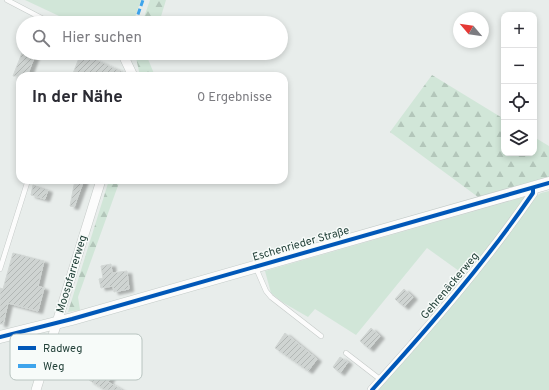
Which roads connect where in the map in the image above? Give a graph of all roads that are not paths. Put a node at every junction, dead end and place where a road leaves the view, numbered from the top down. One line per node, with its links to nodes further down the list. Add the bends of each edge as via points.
1 (7, 0): 2 (lane)
2 (38, 16)
3 (123, 60): 4 (street)
4 (131, 72)
5 (549, 183): 8 (street, Eschenrieder Straße)
6 (27, 184): 10 (lane)
7 (100, 184): 11 (street, Moospfarrerweg)
8 (533, 188): 9 (street, Eschenrieder Straße); 19 (street, Gehrenäckerweg, via 533,193 513,223 469,280)
9 (256, 266): 11 (street, Eschenrieder Straße); 15 (lane, via 271,297)
10 (0, 269)
11 (58, 322): 13 (street, Eschenrieder Straße); 14 (street, Moospfarrerweg)
12 (10, 334): 16 (street, Eschenrieder Straße)
13 (12, 334)
14 (54, 334)
15 (320, 336)
16 (0, 337)
17 (346, 353): 19 (lane)
18 (39, 380): 20 (street, Moospfarrerweg)
19 (381, 380): 21 (street, Gehrenäckerweg)
20 (36, 390)
21 (372, 390)

